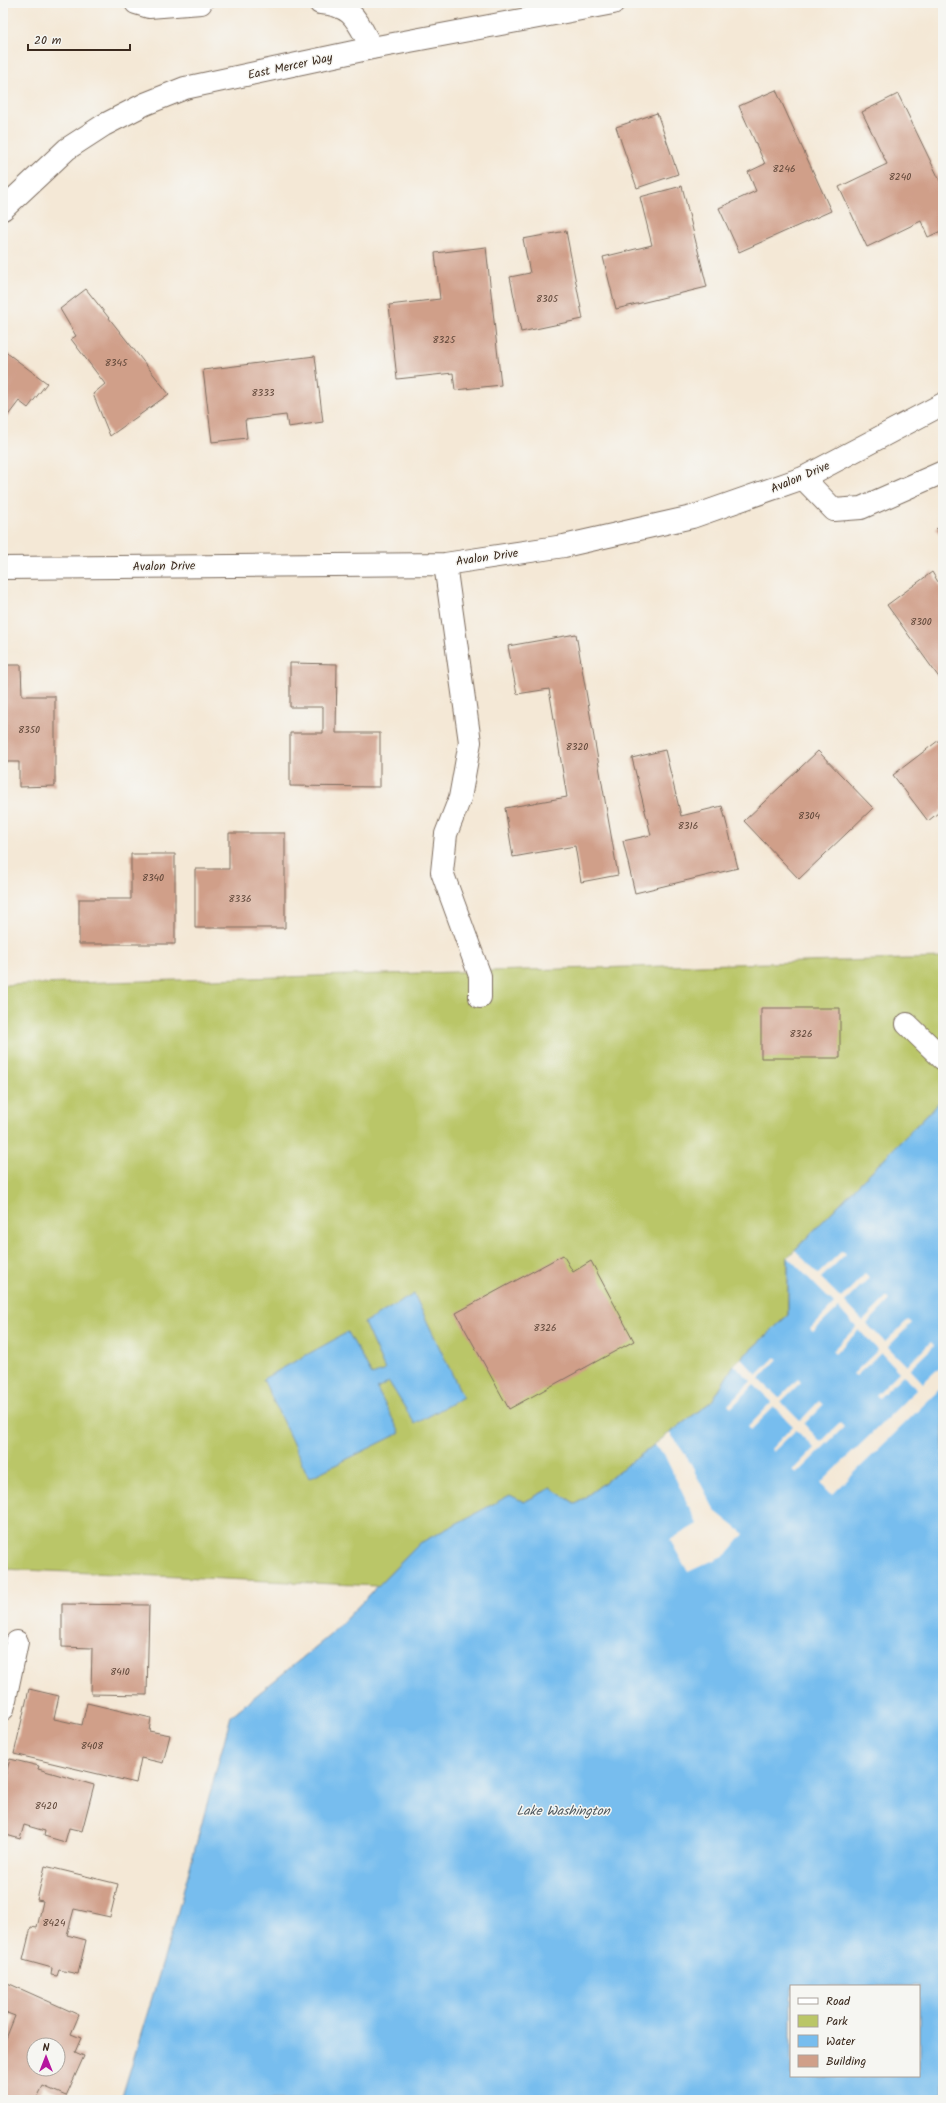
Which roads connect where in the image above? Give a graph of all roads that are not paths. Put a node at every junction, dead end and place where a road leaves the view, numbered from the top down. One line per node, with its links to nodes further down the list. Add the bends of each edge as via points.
1 (136, 3): 2 (street, via 149,7)
2 (201, 3)
3 (320, 3): 5 (street, via 347,9)
4 (613, 3): 5 (street, East Mercer Way)
5 (372, 48): 6 (street, East Mercer Way, via 185,88 145,104 104,125 67,149)
6 (3, 209)
7 (943, 404): 9 (street, Avalon Drive)
8 (943, 472): 9 (street, via 861,508 834,510)
9 (804, 478): 10 (street, Avalon Drive, via 692,517 564,546)
10 (444, 564): 11 (street, Avalon Drive); 12 (street, via 470,742 460,798 446,834 442,872 480,976)
11 (3, 568)
12 (480, 997)
13 (907, 1024): 14 (street)
14 (943, 1059)
15 (17, 1642): 16 (street)
16 (3, 1709)

